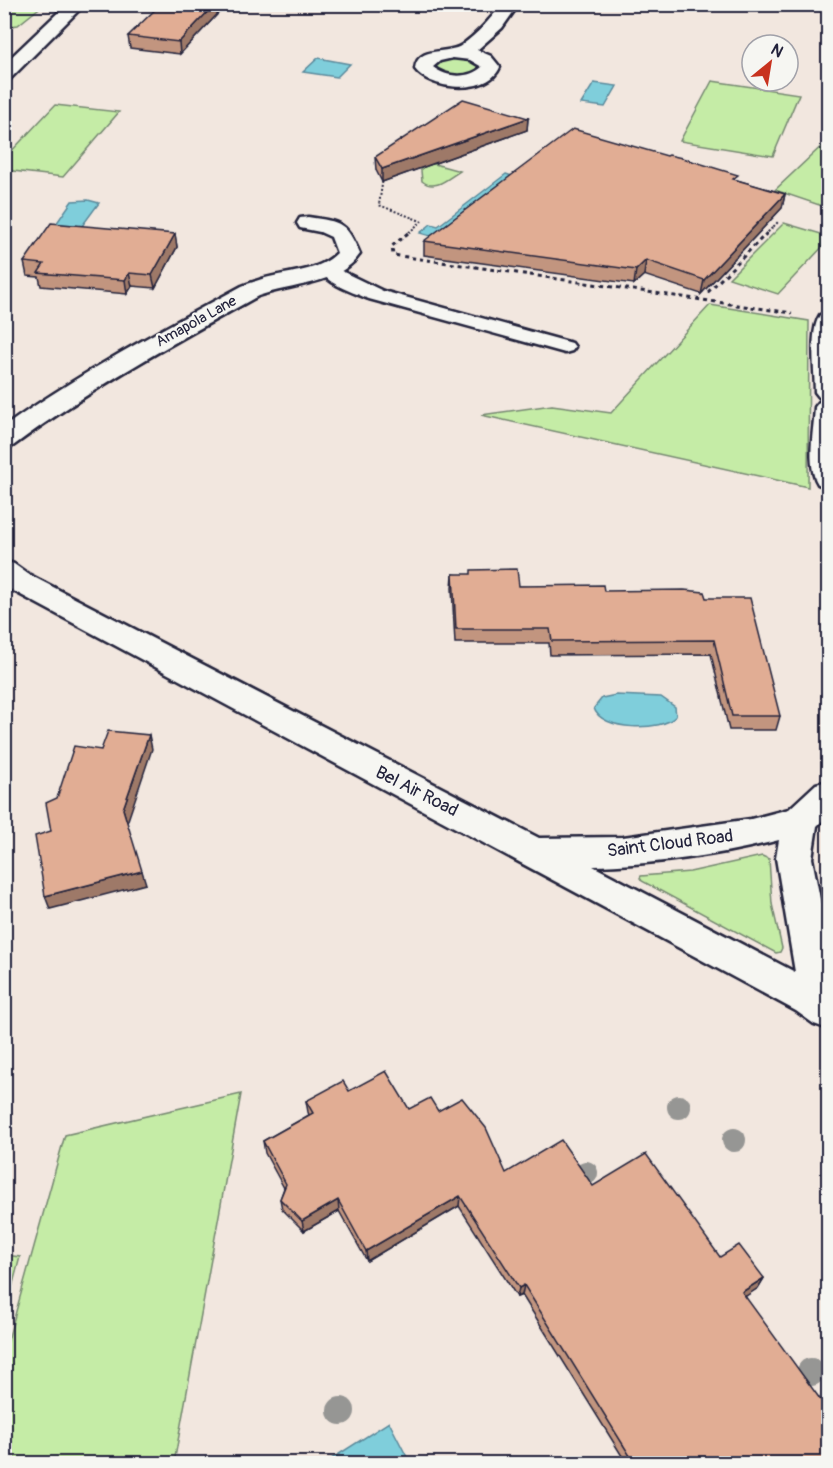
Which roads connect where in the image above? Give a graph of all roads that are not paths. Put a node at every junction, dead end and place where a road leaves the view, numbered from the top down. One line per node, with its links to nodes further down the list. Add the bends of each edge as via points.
1 (77, 4): 4 (street)
2 (511, 4): 3 (street, via 496,24)
3 (464, 53)
4 (8, 68)
5 (308, 223): 6 (street, via 340,233 346,243 349,255)
6 (329, 271): 8 (lane, via 376,295); 11 (street, Amapola Lane, via 250,291 95,377)
7 (828, 320): 9 (street)
8 (565, 347)
9 (828, 392)
10 (828, 407): 12 (street)
11 (4, 440)
12 (828, 478)
13 (9, 578): 16 (street, Bel Air Road)
14 (828, 794): 15 (street, Saint Cloud Road)
15 (800, 820): 16 (street, Saint Cloud Road, via 751,833 623,851); 17 (street, via 794,858)
16 (537, 853): 17 (street, Bel Air Road)
17 (819, 1006)

